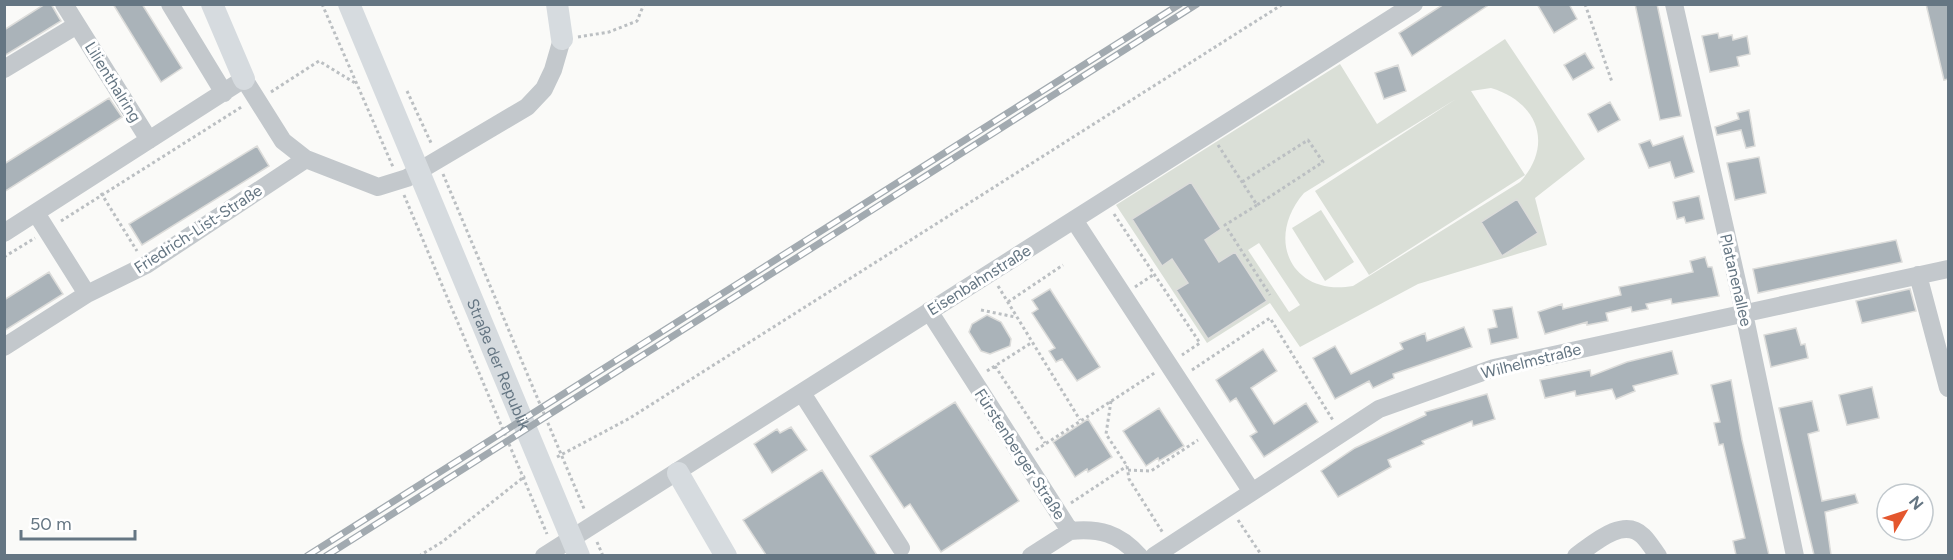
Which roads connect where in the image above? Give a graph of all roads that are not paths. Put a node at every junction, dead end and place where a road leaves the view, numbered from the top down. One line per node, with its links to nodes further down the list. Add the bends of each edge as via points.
1 (64, 4): 8 (street, Lilienthalring)
2 (170, 4): 12 (street)
3 (212, 4): 11 (main road)
4 (349, 4): 31 (main road, Straße der Republik, via 410,120)
5 (557, 4): 9 (main road)
6 (1413, 4): 16 (street, Eisenbahnstraße)
7 (1674, 4): 22 (street, Platanenallee)
8 (76, 25): 10 (street, Lilienthalring); 13 (street, Lilienthalring)
9 (562, 39): 14 (street, via 544,88 527,107 407,178 378,187)
10 (4, 69)
11 (244, 79): 12 (street); 14 (street, via 253,104 284,141)
12 (224, 93): 13 (street)
13 (149, 140): 15 (street)
14 (306, 159): 20 (street, Friedrich-List-Straße, via 146,266)
15 (36, 213): 17 (street); 20 (street)
16 (1074, 220): 21 (street, Eisenbahnstraße); 27 (street)
17 (4, 233)
18 (1948, 269): 19 (street, Wilhelmstraße)
19 (1918, 275): 22 (street, Wilhelmstraße); 24 (street)
20 (87, 294): 23 (street, Friedrich-List-Straße)
21 (929, 311): 25 (street, Eisenbahnstraße); 28 (street, Fürstenberger Straße)
22 (1744, 312): 27 (street, Wilhelmstraße, via 1494,368 1379,409); 38 (street, Platanenallee)
23 (4, 346)
24 (1948, 388)
25 (802, 393): 26 (street, Eisenbahnstraße); 29 (street)
26 (678, 473): 30 (street, Eisenbahnstraße); 32 (main road)
27 (1252, 492): 35 (street, Wilhelmstraße)
28 (1070, 531): 33 (street); 34 (street, Fürstenberger Straße, via 1094,529 1117,537)
29 (901, 548)
30 (548, 550)
31 (579, 555)
32 (726, 555)
33 (1031, 555)
34 (1139, 555)
35 (1154, 555)
36 (1576, 555): 37 (street, via 1612,532 1629,530 1642,535)
37 (1658, 555)
38 (1795, 555)

